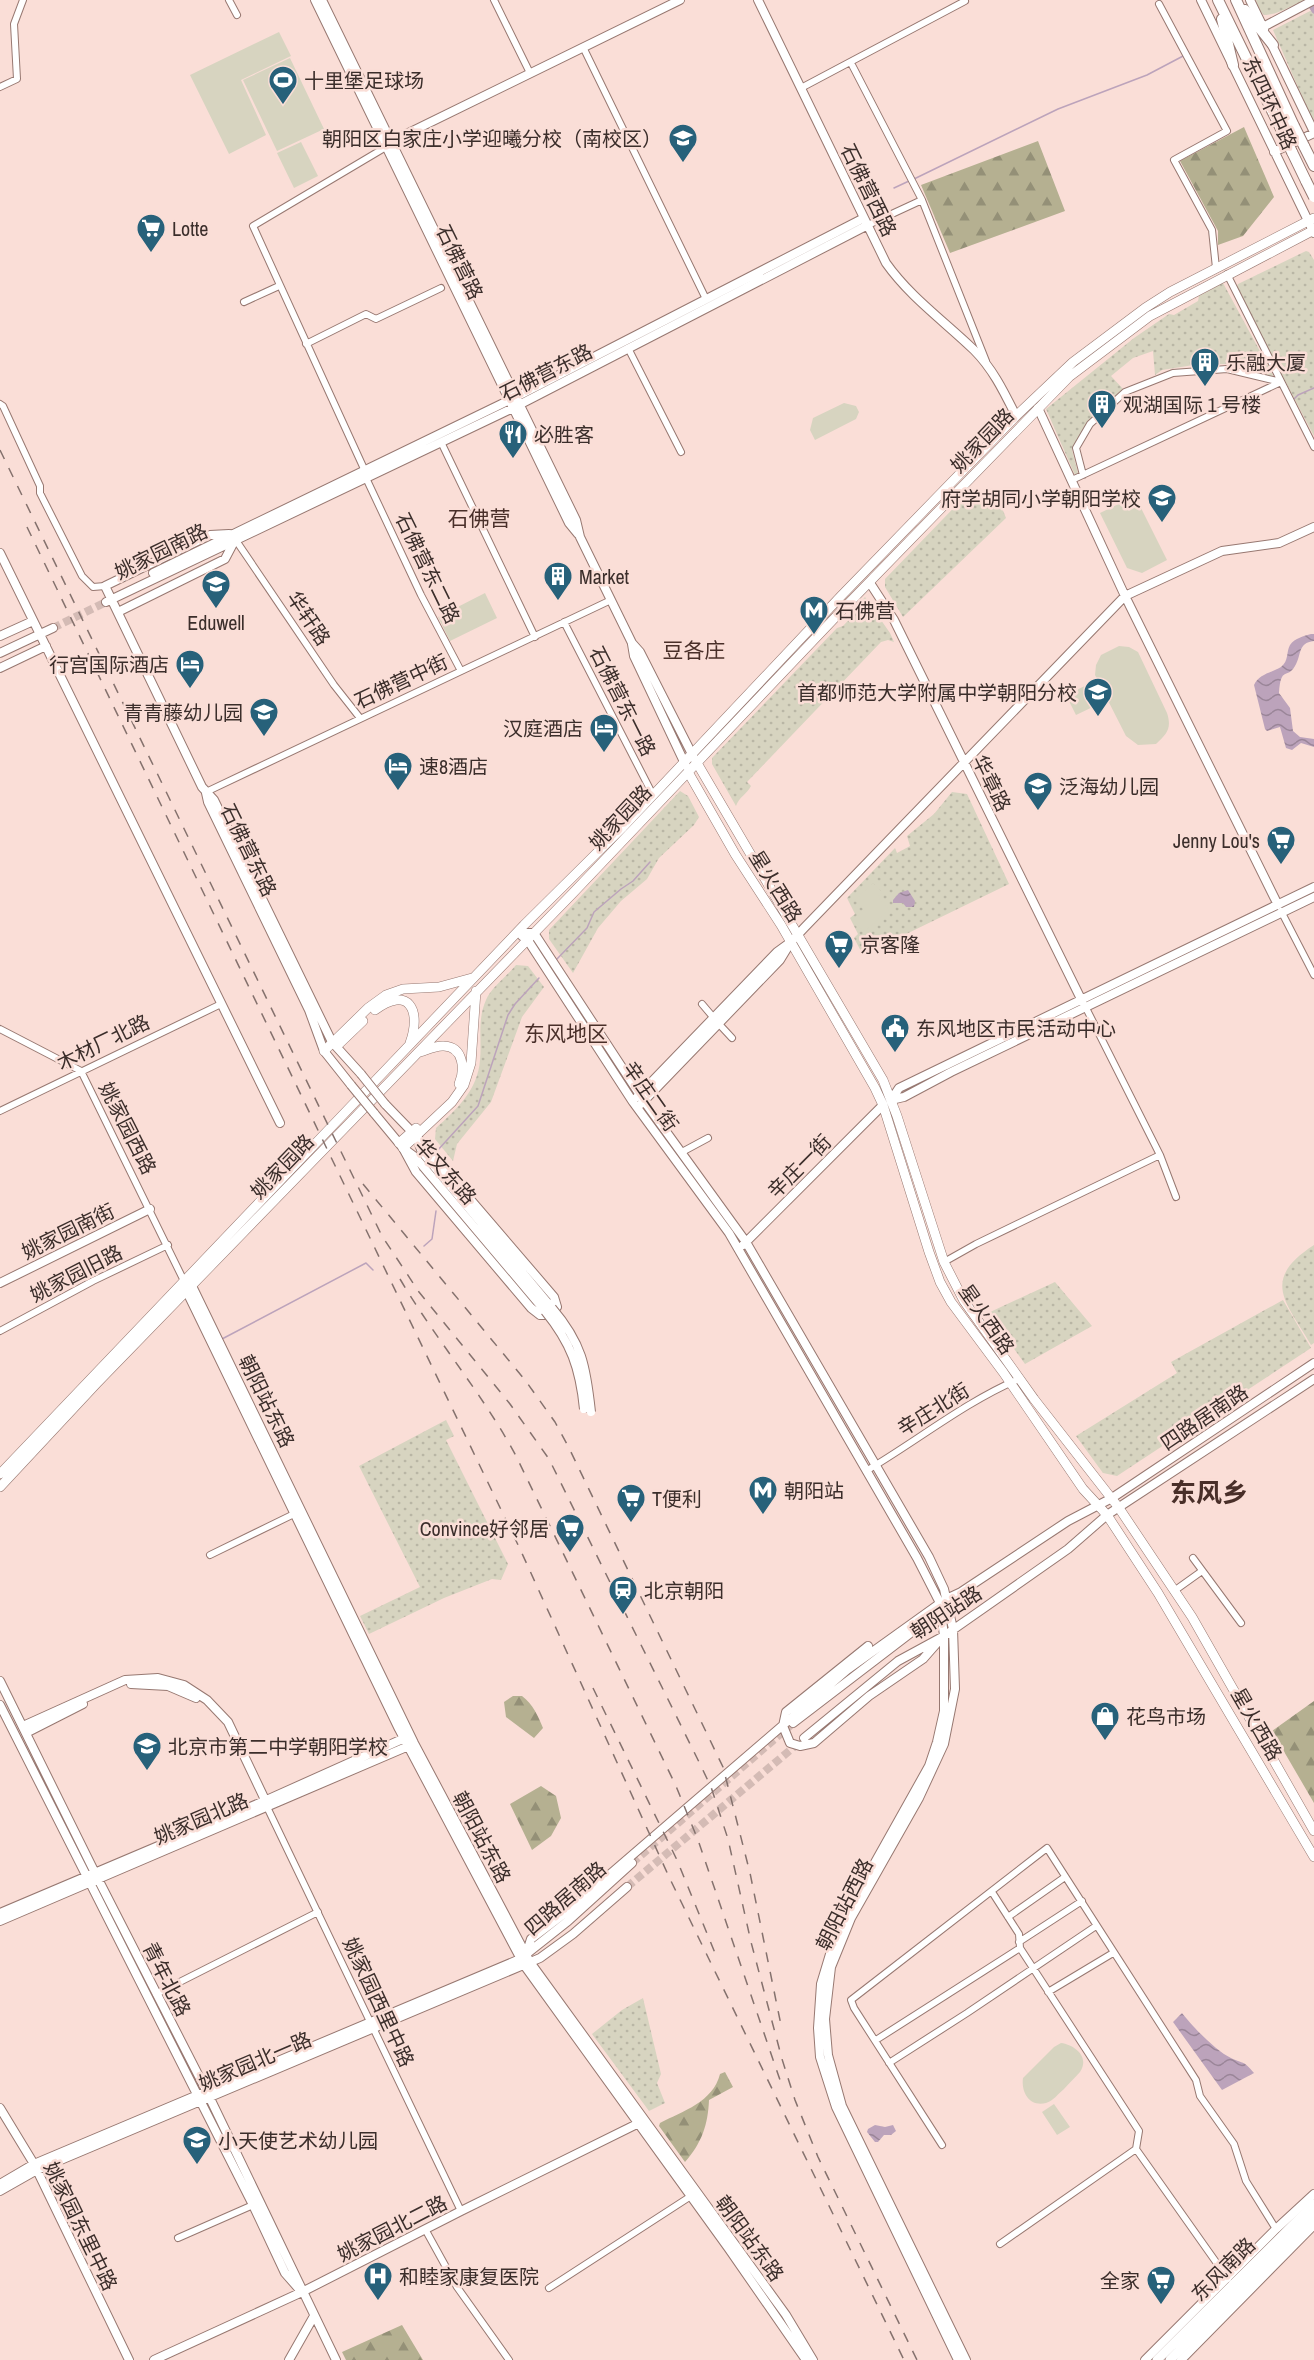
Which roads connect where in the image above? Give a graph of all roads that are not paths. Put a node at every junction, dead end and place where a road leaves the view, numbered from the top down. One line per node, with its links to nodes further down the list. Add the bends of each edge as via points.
1 (23, 0): 22 (street, via 14,24 17,79)
2 (229, 0): 15 (street)
3 (315, 0): 25 (street, 石佛营路)
4 (322, 0): 25 (street, 石佛营路)
5 (494, 0): 21 (street)
6 (680, 0): 18 (street)
7 (758, 0): 23 (street, 石佛营西路)
8 (1201, 0): 20 (street, 东四环中路)
9 (1237, 0): 17 (highway); 27 (highway, 东四环中路, bridge)
10 (1250, 0): 16 (street, 东四环中路)
11 (1314, 0): 16 (street)
12 (965, 1): 19 (street)
13 (1218, 1): 20 (highway); 28 (highway, 东四环中路, bridge)
14 (1159, 4): 34 (street, via 1227,131 1174,160 1212,230)
15 (237, 15)
16 (1263, 27): 17 (street, 东四环中路)
17 (1273, 45): 24 (street, 东四环中路)
18 (583, 47): 21 (street); 38 (street)
19 (851, 63): 23 (street); 29 (street)
20 (1233, 65): 26 (street, 东四环中路)
21 (530, 74): 25 (street)
22 (0, 87)
23 (801, 88): 32 (street, 石佛营西路)
24 (1314, 133): 26 (street)
25 (387, 144): 36 (street, 石佛营东二路, via 253,226); 44 (street, 石佛营路)
26 (1274, 152): 30 (street, 东四环中路)
27 (1314, 166)
28 (1314, 194): 30 (street)
29 (922, 200): 32 (street); 42 (street)
30 (1297, 201): 31 (street, 东四环中路)
31 (1311, 219): 33 (street, 东四环中路); 34 (main road, 姚家园路)
32 (866, 222): 38 (street, 石佛营东路); 41 (street, 石佛营东路); 42 (street, 石佛营西路, via 886,263 908,291)
33 (1314, 231): 35 (main road, 姚家园路)
34 (1216, 268): 47 (main road, 姚家园路, via 1170,292 1113,332 1073,362)
35 (1227, 274): 43 (street); 46 (main road, 姚家园路, via 1150,316 1069,377)
36 (279, 286): 39 (street); 40 (street, 石佛营东二路)
37 (441, 288): 40 (street, via 376,319 366,314)
38 (706, 299): 44 (street, 石佛营东路)
39 (244, 302)
40 (306, 344): 51 (street, 石佛营东二路)
41 (628, 348): 44 (street, 石佛营东路); 50 (street)
42 (988, 367): 47 (street, 石佛营西路, via 996,376)
43 (1281, 382): 49 (street); 52 (street); 52 (street, via 1227,369 1173,373 1125,392 1090,424 1076,448)
44 (514, 403): 48 (street, 石佛营东路); 51 (street, 石佛营东路); 61 (street, 石佛营路, via 569,523)
45 (0, 404): 58 (street, via 82,576 93,587)
46 (1038, 408): 53 (street); 57 (main road, 姚家园路)
47 (1013, 418): 73 (main road, 姚家园路)
48 (441, 442): 51 (street, 石佛营东路); 66 (street)
49 (1314, 447)
50 (681, 452)
51 (365, 474): 55 (street, 石佛营东路); 71 (street, 石佛营东二路)
52 (1083, 475): 53 (street)
53 (1072, 480): 59 (street)
54 (1314, 527): 59 (street, via 1279,543 1222,551)
55 (235, 537): 58 (street, via 210,535); 60 (street, 姚家园南路); 62 (street, via 225,559); 72 (street, 华轩路)
56 (0, 553): 63 (street)
57 (870, 583): 73 (main road, 姚家园路); 74 (street, 华章路, via 894,620)
58 (105, 586): 62 (street)
59 (1125, 596): 74 (street); 80 (street)
60 (105, 600)
61 (611, 600): 64 (street, 石佛营中街); 73 (street, 石佛营路, via 632,643 634,656)
62 (118, 612): 76 (street)
63 (33, 621): 65 (street); 67 (street)
64 (564, 622): 66 (street, 石佛营中街); 77 (street, 石佛营东一路)
65 (0, 636)
66 (535, 637): 71 (street, 石佛营中街)
67 (46, 646): 70 (street); 88 (street)
68 (0, 647): 69 (street, via 52,626)
69 (0, 653)
70 (0, 668)
71 (461, 671): 72 (street, 石佛营中街)
72 (360, 718): 76 (street, 石佛营中街)
73 (691, 760): 75 (main road, 姚家园路); 77 (main road, 姚家园路); 82 (main road, 星火西路)
74 (963, 763): 82 (street); 90 (street, 华章路)
75 (688, 772): 83 (main road, 姚家园路); 84 (main road, 星火西路)
76 (206, 792): 94 (street, 石佛营东路, via 214,800); 96 (street, 石佛营东路)
77 (653, 795): 81 (main road, 姚家园路)
78 (1314, 887): 80 (street)
79 (1314, 897): 80 (street)
80 (1280, 909): 85 (street); 90 (street, 辛庄一街)
81 (517, 933): 83 (street); 86 (main road, 姚家园路)
82 (798, 934): 84 (street); 100 (main road, 星火西路, via 883,1080)
83 (530, 936): 87 (main road, 姚家园路); 99 (street, 辛庄二街)
84 (791, 942): 91 (street, via 780,960); 100 (main road, 星火西路)
85 (1314, 975)
86 (474, 977): 94 (main road, via 386,995 368,1008); 95 (main road, 姚家园路)
87 (476, 991): 97 (main road, 姚家园路); 103 (main road, via 468,1076 452,1102)
88 (221, 1004): 98 (street, 木材厂北路); 102 (street)
89 (702, 1004): 91 (street)
90 (1084, 1004): 100 (street, 辛庄一街, via 899,1088); 107 (street)
91 (716, 1020): 93 (street); 99 (street)
92 (0, 1029): 98 (street, 姚家园西路)
93 (732, 1038)
94 (335, 1044): 95 (main road, via 380,1006 400,1000 411,1007 416,1017); 96 (main road); 103 (street, 华文东路, bridge)
95 (409, 1046): 115 (main road, 姚家园路)
96 (326, 1053): 105 (street, 华文东路, bridge)
97 (418, 1053): 103 (main road, via 437,1047 452,1048 459,1055 463,1073 454,1092); 115 (main road, 姚家园路)
98 (81, 1071): 101 (street, 木材厂北路); 109 (street, 姚家园西路)
99 (638, 1101): 106 (street, 辛庄二街); 112 (street, 辛庄二街)
100 (887, 1102): 110 (street, 辛庄一街); 113 (main road, 星火西路); 120 (main road, 星火西路, via 940,1282 963,1321)
101 (0, 1111)
102 (280, 1123)
103 (413, 1135): 105 (main road); 105 (street, via 554,1297 557,1307 549,1315 540,1315 531,1308 416,1172); 116 (street, 华文东路, via 422,1152)
104 (708, 1138): 106 (street)
105 (401, 1146): 116 (street, 华文东路, via 415,1157)
106 (682, 1152): 110 (street, 辛庄二街)
107 (1160, 1155): 108 (street); 113 (street)
108 (1176, 1197)
109 (150, 1209): 111 (street, 姚家园西路); 114 (street, 姚家园南街)
110 (746, 1242): 112 (street, 辛庄一街); 122 (street, 辛庄二街)
111 (168, 1245): 115 (street, 姚家园西路); 117 (street, 姚家园旧路)
112 (739, 1250): 123 (street, 辛庄二街)
113 (944, 1262): 120 (main road, 星火西路)
114 (0, 1283)
115 (188, 1286): 124 (main road, 姚家园路); 125 (main road, 姚家园路); 129 (street, 朝阳站东路)
116 (548, 1309): 121 (street, bridge, via 573,1337 583,1358)
117 (0, 1331)
118 (1314, 1363): 126 (street, 四路居南路)
119 (1314, 1379): 128 (street, 朝阳站路)
120 (1015, 1381): 122 (street, 辛庄北街); 126 (main road, 星火西路); 127 (main road, 星火西路, via 1083,1489)
121 (587, 1411)
122 (875, 1465): 123 (street, 辛庄北街); 135 (street, 朝阳站西路, via 944,1589)
123 (866, 1471): 135 (street, 朝阳站西路)
124 (0, 1474)
125 (0, 1487)
126 (1112, 1498): 127 (street, 朝阳站路); 128 (main road, 星火西路)
127 (1099, 1506): 130 (main road, 星火西路); 135 (street, 朝阳站路, via 1068,1521)
128 (1119, 1508): 130 (street, 朝阳站路); 134 (main road, 星火西路)
129 (298, 1512): 131 (street); 145 (street, 朝阳站东路)
130 (1107, 1515): 137 (street, 朝阳站路, via 1068,1549); 148 (main road, 星火西路, via 1179,1625)
131 (210, 1555)
132 (1192, 1558): 133 (street)
133 (1202, 1571): 134 (street); 136 (street)
134 (1174, 1591): 147 (main road, 星火西路)
135 (943, 1601): 137 (street, 朝阳站西路); 138 (street, 朝阳站西路); 142 (street, via 921,1625); 162 (street, via 847,1670 531,1939)
136 (1241, 1623)
137 (953, 1629): 138 (street, 朝阳站路); 201 (street, 朝阳站西路, via 955,1689 944,1744 919,1798 851,1918 831,1967 825,2019 828,2055 842,2106)
138 (944, 1636): 139 (street, via 923,1659 869,1696 814,1743 790,1743 783,1726 786,1712); 144 (street, 朝阳站路, via 898,1661); 200 (street, 朝阳站西路, via 944,1711 937,1742 929,1766 834,1941 821,1984 818,2028 820,2056 836,2107)
139 (868, 1646)
140 (0, 1681): 143 (street, 青年北路)
141 (0, 1705): 151 (street, 青年北路)
142 (793, 1723)
143 (24, 1730): 146 (street, 姚家园西里中路, via 122,1686 168,1686 195,1697 225,1725); 151 (street, 青年北路)
144 (804, 1738)
145 (409, 1741): 146 (street, 姚家园北路); 162 (street, 朝阳站东路)
146 (265, 1803): 151 (street, 姚家园北路); 155 (street, 姚家园西里中路)
147 (1314, 1831)
148 (1314, 1857)
149 (632, 1863): 162 (street, 四路居南路)
150 (1065, 1877): 153 (street, via 1047,1848); 154 (street); 157 (street)
151 (93, 1878): 156 (street, 姚家园北路); 158 (street, 姚家园北路); 165 (street, 青年北路); 170 (street, 青年北路)
152 (627, 1887): 162 (street, 四路居南路, via 540,1958)
153 (992, 1892): 157 (street); 167 (street, via 851,2000)
154 (1082, 1901): 159 (street); 160 (street)
155 (318, 1912): 165 (street); 166 (street, 姚家园西里中路)
156 (0, 1913)
157 (1008, 1917): 160 (street)
158 (0, 1921)
159 (1096, 1926): 161 (street); 163 (street)
160 (1020, 1945): 163 (street); 167 (street)
161 (1113, 1953): 164 (street); 186 (street, via 1196,2080 1200,2096 1234,2144 1246,2181)
162 (525, 1960): 166 (street, 姚家园北一路); 172 (street, 朝阳站东路)
163 (1033, 1969): 164 (street); 168 (street)
164 (1048, 1992): 174 (street, via 1138,2131)
165 (156, 1994): 169 (street, 青年北路)
166 (372, 2026): 169 (street, 姚家园北一路); 182 (street, 姚家园西里中路)
167 (876, 2040): 168 (street)
168 (889, 2063): 173 (street)
169 (208, 2095): 170 (street, 姚家园北一路); 191 (street, 青年北路)
170 (199, 2099): 175 (street, 姚家园北一路); 181 (street, 青年北路)
171 (0, 2108): 175 (street, 姚家园东里中路)
172 (641, 2122): 179 (street, 朝阳站东路); 182 (street, 姚家园北二路); 199 (street, 朝阳站东路, via 786,2315)
173 (942, 2145)
174 (1136, 2149): 188 (street); 189 (street)
175 (36, 2167): 176 (street, 姚家园北一路); 177 (street, 姚家园北一路); 193 (street, 姚家园东里中路)
176 (0, 2184)
177 (0, 2191)
178 (1314, 2194): 186 (street)
179 (691, 2196): 190 (street); 198 (street, 朝阳站东路)
180 (1314, 2204): 203 (main road, 东风南路)
181 (253, 2205): 187 (street); 191 (street, 青年北路, via 285,2273)
182 (461, 2211): 185 (street, 姚家园北二路)
183 (1314, 2215): 204 (main road, 东风南路)
184 (1314, 2225): 205 (street)
185 (425, 2229): 191 (street, 姚家园北二路); 197 (street, via 457,2287)
186 (1276, 2229): 189 (street)
187 (178, 2238)
188 (1000, 2244)
189 (1228, 2279): 202 (street)
190 (549, 2288)
191 (302, 2292): 192 (street, 青年北路); 194 (street, 姚家园北二路)
192 (314, 2316): 195 (street); 196 (street, 青年北路)
193 (129, 2360)
194 (154, 2360)
195 (289, 2360)
196 (336, 2360)
197 (509, 2360)
198 (805, 2360)
199 (813, 2360)
200 (958, 2360)
201 (966, 2360)
202 (1145, 2360)
203 (1156, 2360)
204 (1170, 2360)
205 (1180, 2360)

